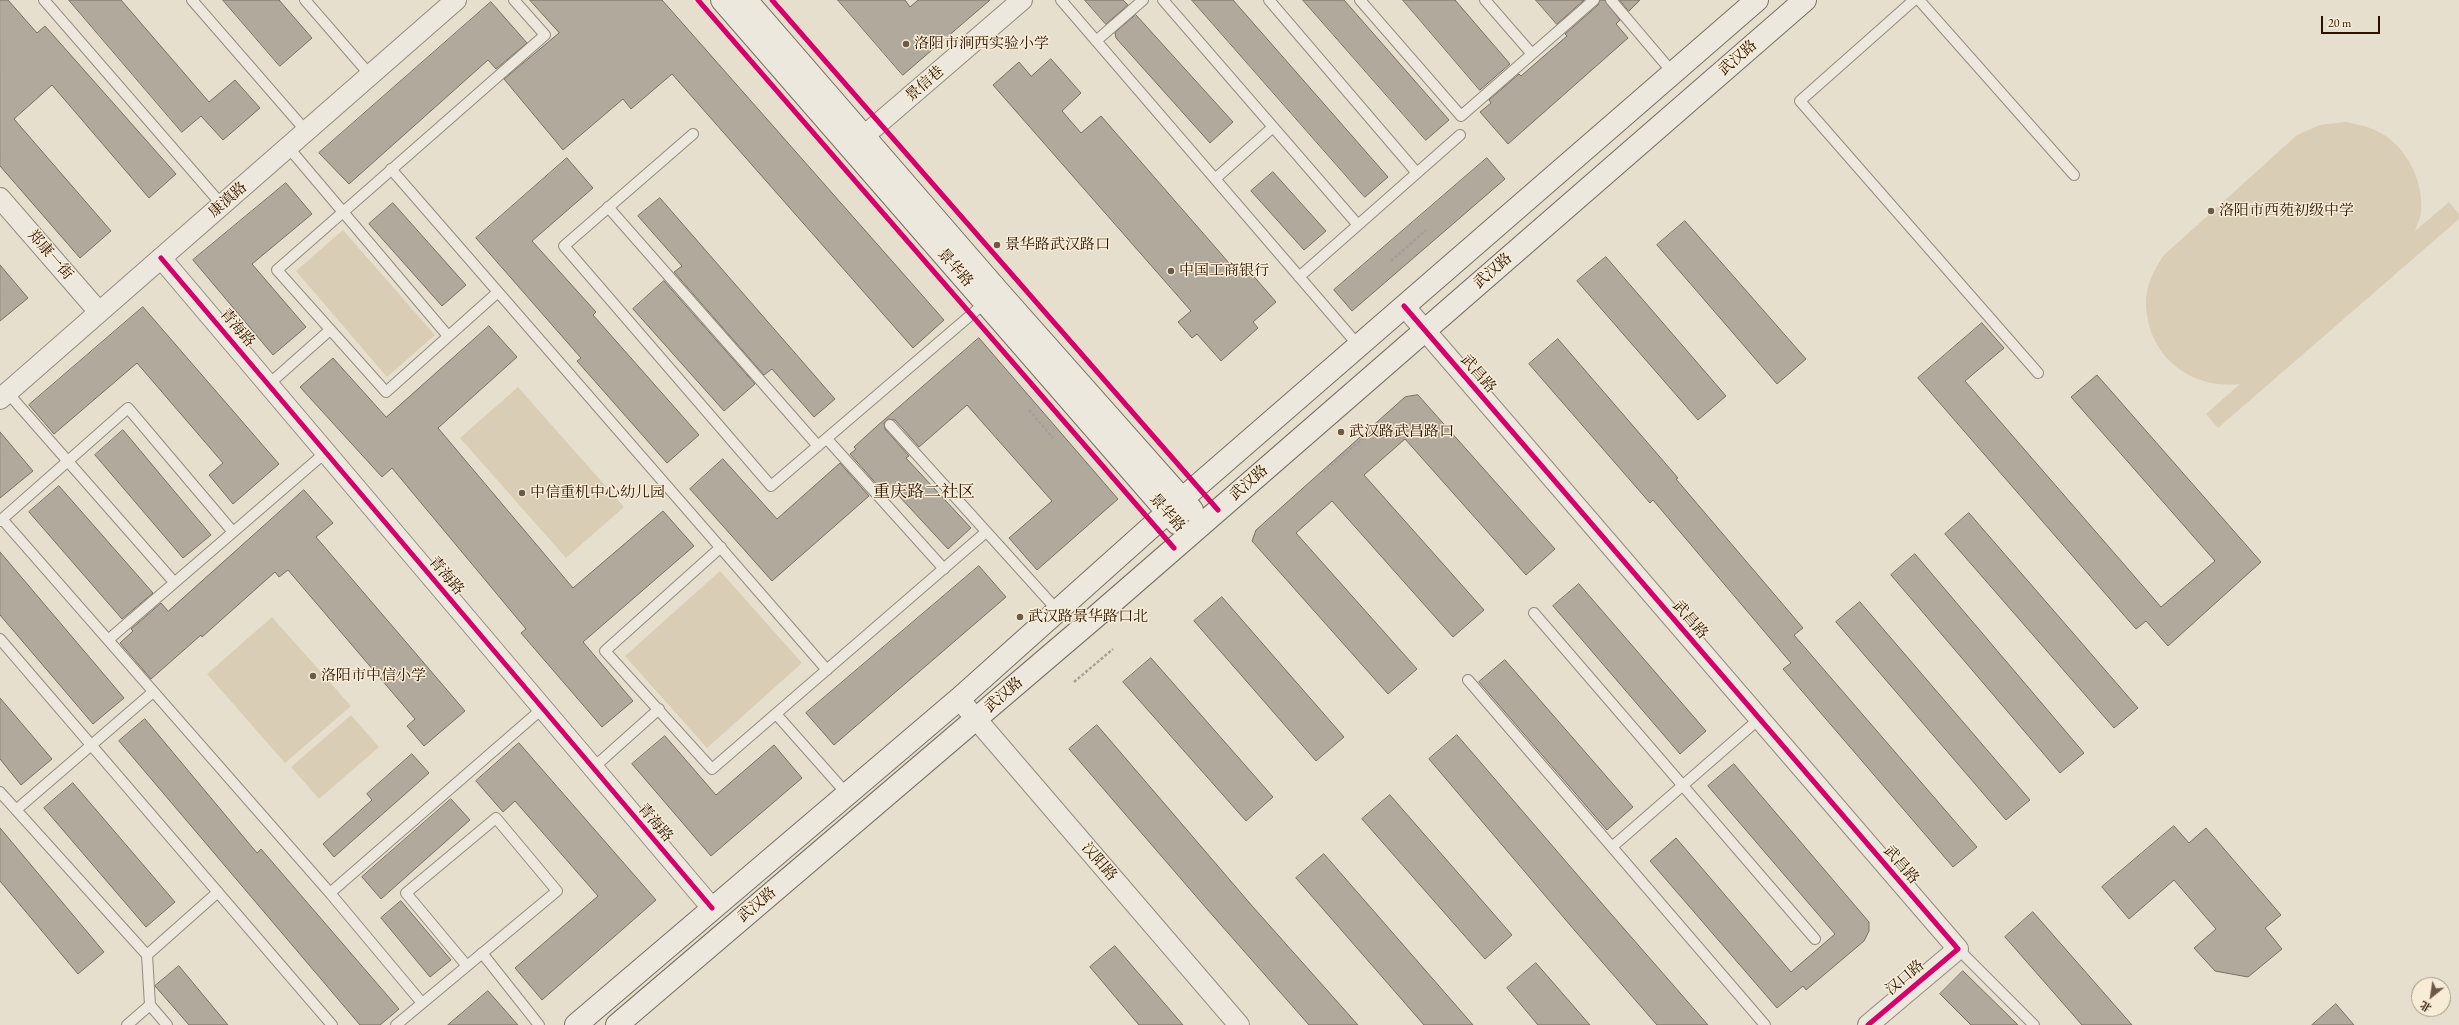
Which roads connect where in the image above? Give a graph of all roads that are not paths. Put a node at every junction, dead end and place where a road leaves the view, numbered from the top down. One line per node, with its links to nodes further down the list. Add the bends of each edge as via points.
1 (44, 0): 37 (lane)
2 (192, 0): 26 (lane)
3 (305, 0): 24 (lane)
4 (438, 0): 24 (street, 康滇路)
5 (456, 0): 24 (street, 康滇路)
6 (514, 0): 32 (lane, via 545,35)
7 (722, 0): 44 (main road, 景华路)
8 (746, 0): 30 (main road, 景华路)
9 (1022, 0): 30 (street, 景信巷)
10 (1062, 0): 22 (lane)
11 (1143, 0): 22 (lane)
12 (1163, 0): 27 (lane)
13 (1269, 0): 33 (lane)
14 (1360, 0): 23 (lane, via 1461,116)
15 (1485, 0): 23 (lane)
16 (1594, 0): 23 (lane)
17 (1611, 0): 25 (lane)
18 (1805, 0): 48 (main road, 武汉路)
19 (1914, 0): 51 (lane, via 1800,101)
20 (1919, 0): 34 (lane)
21 (1750, 2): 25 (main road, 武汉路)
22 (1096, 41): 35 (lane)
23 (1532, 54)
24 (366, 71): 26 (street, 康滇路)
25 (1673, 72): 45 (main road, 武汉路)
26 (302, 126): 31 (street, 康滇路); 37 (street, 康滇路)
27 (1273, 127): 35 (lane); 40 (lane)
28 (693, 134): 38 (lane)
29 (1460, 135): 33 (lane)
30 (864, 136): 44 (main road, 景华路)
31 (288, 147): 37 (street, 康滇路); 39 (lane)
32 (392, 169): 39 (lane); 43 (lane)
33 (1417, 172): 40 (lane)
34 (2074, 175)
35 (1215, 179): 42 (lane)
36 (0, 198): 46 (street, 郑康一街)
37 (218, 200): 41 (street, 康滇路); 46 (street, 康滇路)
38 (608, 207): 56 (lane); 56 (lane, via 564,246 771,486)
39 (343, 212): 47 (lane, via 277,270); 49 (lane)
40 (1358, 225): 42 (lane)
41 (161, 258): 46 (street, 康滇路); 52 (street, 青海路)
42 (1299, 277): 50 (lane)
43 (498, 292): 49 (lane); 64 (lane)
44 (992, 297): 55 (lane); 59 (main road, 景华路)
45 (1404, 306): 48 (street, 武昌路); 50 (main road, 武汉路)
46 (95, 308): 53 (street, 康滇路)
47 (330, 330): 49 (lane, via 386,392); 52 (lane)
48 (1424, 330): 61 (main road, 武汉路); 79 (street, 武昌路)
49 (448, 336)
50 (1358, 345): 59 (main road, 武汉路)
51 (2038, 373)
52 (268, 384): 57 (street, 青海路)
53 (2, 394): 58 (lane)
54 (890, 425): 63 (lane)
55 (827, 439): 56 (lane); 65 (lane)
56 (818, 446)
57 (326, 452): 62 (lane); 75 (street, 青海路)
58 (68, 461): 60 (lane); 62 (lane, via 128,408); 66 (lane)
59 (1175, 506): 61 (main road, 景华路); 67 (main road, 武汉路)
60 (1, 520): 70 (lane)
61 (1196, 529): 78 (main road, 武汉路)
62 (233, 532): 66 (lane)
63 (986, 532): 65 (lane); 67 (lane)
64 (721, 547): 71 (lane); 76 (lane, via 606,651)
65 (944, 569): 71 (lane)
66 (174, 582): 70 (lane)
67 (1058, 611): 74 (main road, 武汉路)
68 (1534, 613): 82 (lane)
69 (0, 639): 80 (lane)
70 (108, 640): 73 (lane)
71 (827, 670): 77 (lane)
72 (1468, 680): 86 (lane)
73 (153, 692): 80 (lane); 88 (lane)
74 (959, 699): 78 (street, 汉阳路); 84 (main road, 武汉路)
75 (542, 708): 81 (street, 青海路); 88 (lane)
76 (658, 709): 77 (lane, via 712,769); 81 (lane)
77 (776, 714): 84 (lane)
78 (976, 719): 103 (main road, 武汉路); 104 (street, 汉阳路)
79 (1759, 719): 82 (lane); 91 (street, 武昌路)
80 (91, 745): 85 (lane); 87 (lane)
81 (593, 768): 89 (street, 青海路)
82 (1683, 785): 86 (lane); 90 (lane)
83 (0, 792): 85 (lane)
84 (847, 794): 89 (main road, 武汉路)
85 (16, 810): 93 (lane)
86 (1612, 847): 105 (lane)
87 (218, 892): 93 (lane); 99 (lane)
88 (330, 892): 95 (lane)
89 (712, 908): 102 (main road, 武汉路)
90 (1815, 939)
91 (1958, 949): 106 (street, 汉口路); 107 (lane)
92 (482, 953): 94 (lane); 94 (lane, via 557,891 496,818 406,894); 101 (lane)
93 (146, 955): 96 (lane)
94 (467, 966): 95 (lane)
95 (422, 1003): 100 (lane)
96 (150, 1005): 97 (lane); 98 (lane)
97 (127, 1025)
98 (167, 1025)
99 (332, 1025)
100 (396, 1025)
101 (539, 1025)
102 (576, 1025)
103 (617, 1025)
104 (1239, 1025)
105 (1765, 1025)
106 (1868, 1025)
107 (2034, 1025)

